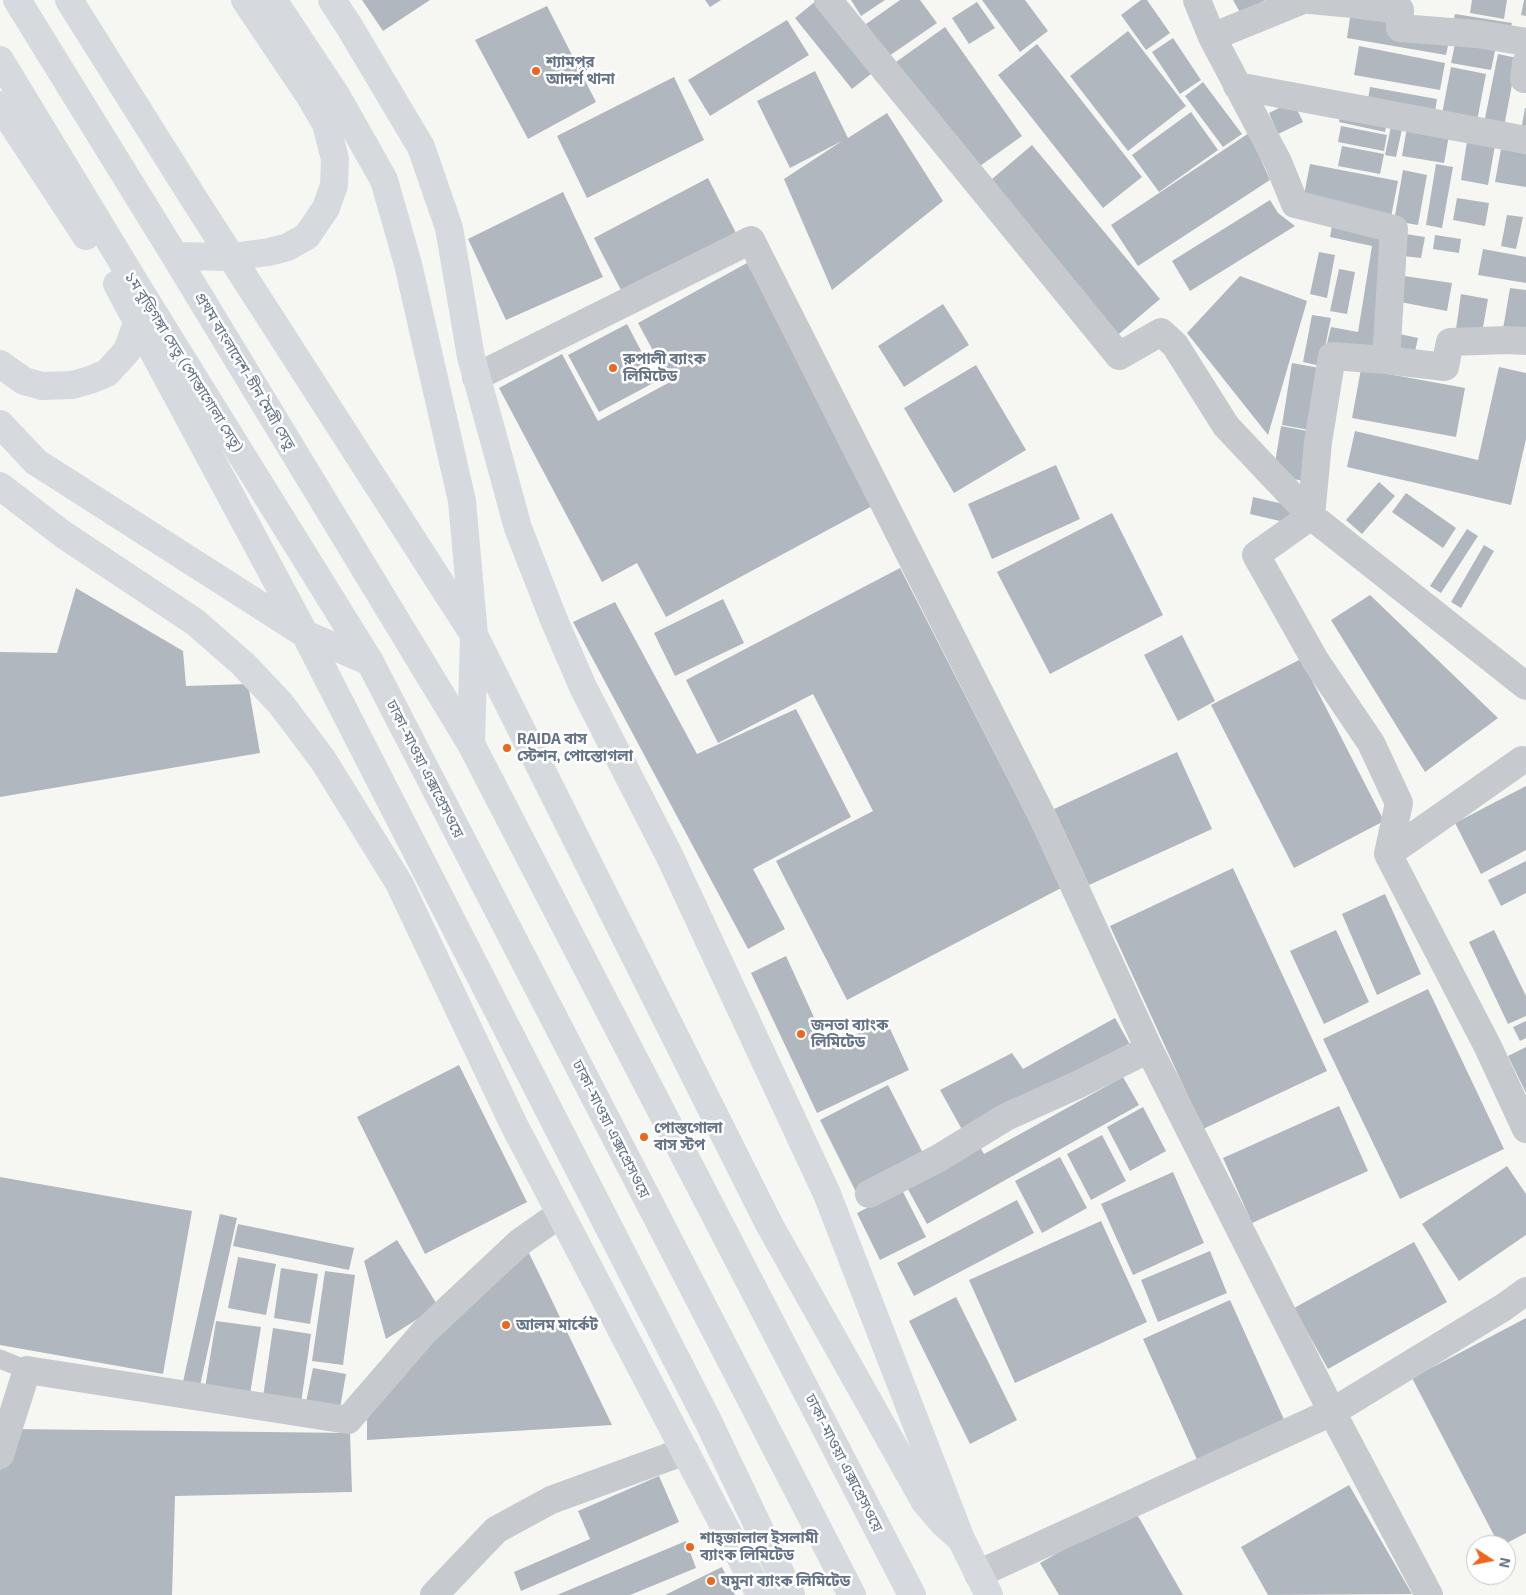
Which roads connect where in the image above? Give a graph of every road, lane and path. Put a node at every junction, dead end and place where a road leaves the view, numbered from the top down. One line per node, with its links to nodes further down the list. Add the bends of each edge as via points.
1 (16, 0): 19 (highway, প্রথম বাংলাদেশ-চীন মৈত্রী সেতু)
2 (69, 0): 20 (highway)
3 (245, 0): 20 (highway, via 326,124 335,159 334,185 326,208 307,236 288,247)
4 (273, 0): 31 (highway, via 336,95 384,180 408,264 462,501)
5 (332, 0): 26 (highway, via 421,147 450,228)
6 (828, 0): 29 (street, via 1119,356 1161,332 1175,345 1226,426)
7 (1196, 0): 11 (street)
8 (1303, 0): 11 (street)
9 (1310, 0): 10 (street)
10 (1353, 2): 12 (street, via 1400,10 1400,28)
11 (1212, 37): 16 (street)
12 (1526, 42)
13 (0, 60): 21 (highway, ১ম বুড়িগঙ্গা সেতু (পোস্তাগোলা সেতু))
14 (1526, 63): 15 (street)
15 (1526, 79)
16 (1238, 86): 18 (street); 24 (street, via 1278,162 1294,204 1394,229)
17 (0, 106): 21 (highway)
18 (1526, 140)
19 (175, 256): 20 (highway); 34 (highway, প্রথম বাংলাদেশ-চীন মৈত্রী সেতু)
20 (232, 257): 31 (highway)
21 (130, 289): 22 (highway); 32 (highway, ১ম বুড়িগঙ্গা সেতু (পোস্তাগোলা সেতু))
22 (137, 323): 25 (highway, via 127,350 107,373 90,380 72,385 42,386 24,381); 30 (highway)
23 (1526, 340): 24 (street, via 1450,342 1445,366)
24 (1386, 360): 29 (street, via 1332,356 1318,442)
25 (0, 364)
26 (476, 377): 37 (street, via 752,240 1041,814); 47 (highway, via 518,528 554,620 583,687 670,857 827,1194)
27 (0, 424): 30 (highway, via 36,462)
28 (0, 486): 40 (highway, via 64,535 195,622 243,664 285,710 323,760 399,883)
29 (1311, 516): 33 (street); 36 (street, via 1256,555 1315,660 1371,744 1399,802)
30 (305, 634): 32 (highway); 51 (highway, via 708,1421)
31 (474, 635): 34 (highway); 47 (highway, via 769,1224 925,1502)
32 (370, 662): 52 (highway, ঢাকা-মাওয়া এক্সপ্রেসওয়ে)
33 (1526, 686)
34 (471, 744): 53 (highway, ঢাকা-মাওয়া এক্সপ্রেসওয়ে)
35 (1525, 756): 36 (street)
36 (1388, 854): 38 (street, via 1488,1047)
37 (1149, 1049): 39 (street, via 1006,1118 939,1158); 44 (street)
38 (1526, 1129)
39 (868, 1194)
40 (560, 1214): 43 (street, via 520,1242 424,1332 348,1420); 45 (highway)
41 (1526, 1291): 44 (street)
42 (0, 1359): 43 (lane)
43 (27, 1370): 46 (street)
44 (1332, 1412): 48 (street); 54 (street)
45 (685, 1451): 49 (street, via 551,1500 496,1530); 50 (highway)
46 (0, 1455)
47 (961, 1539): 48 (highway)
48 (983, 1585)
49 (434, 1595)
50 (762, 1595)
51 (790, 1595)
52 (852, 1595)
53 (912, 1595)
54 (1429, 1595)

